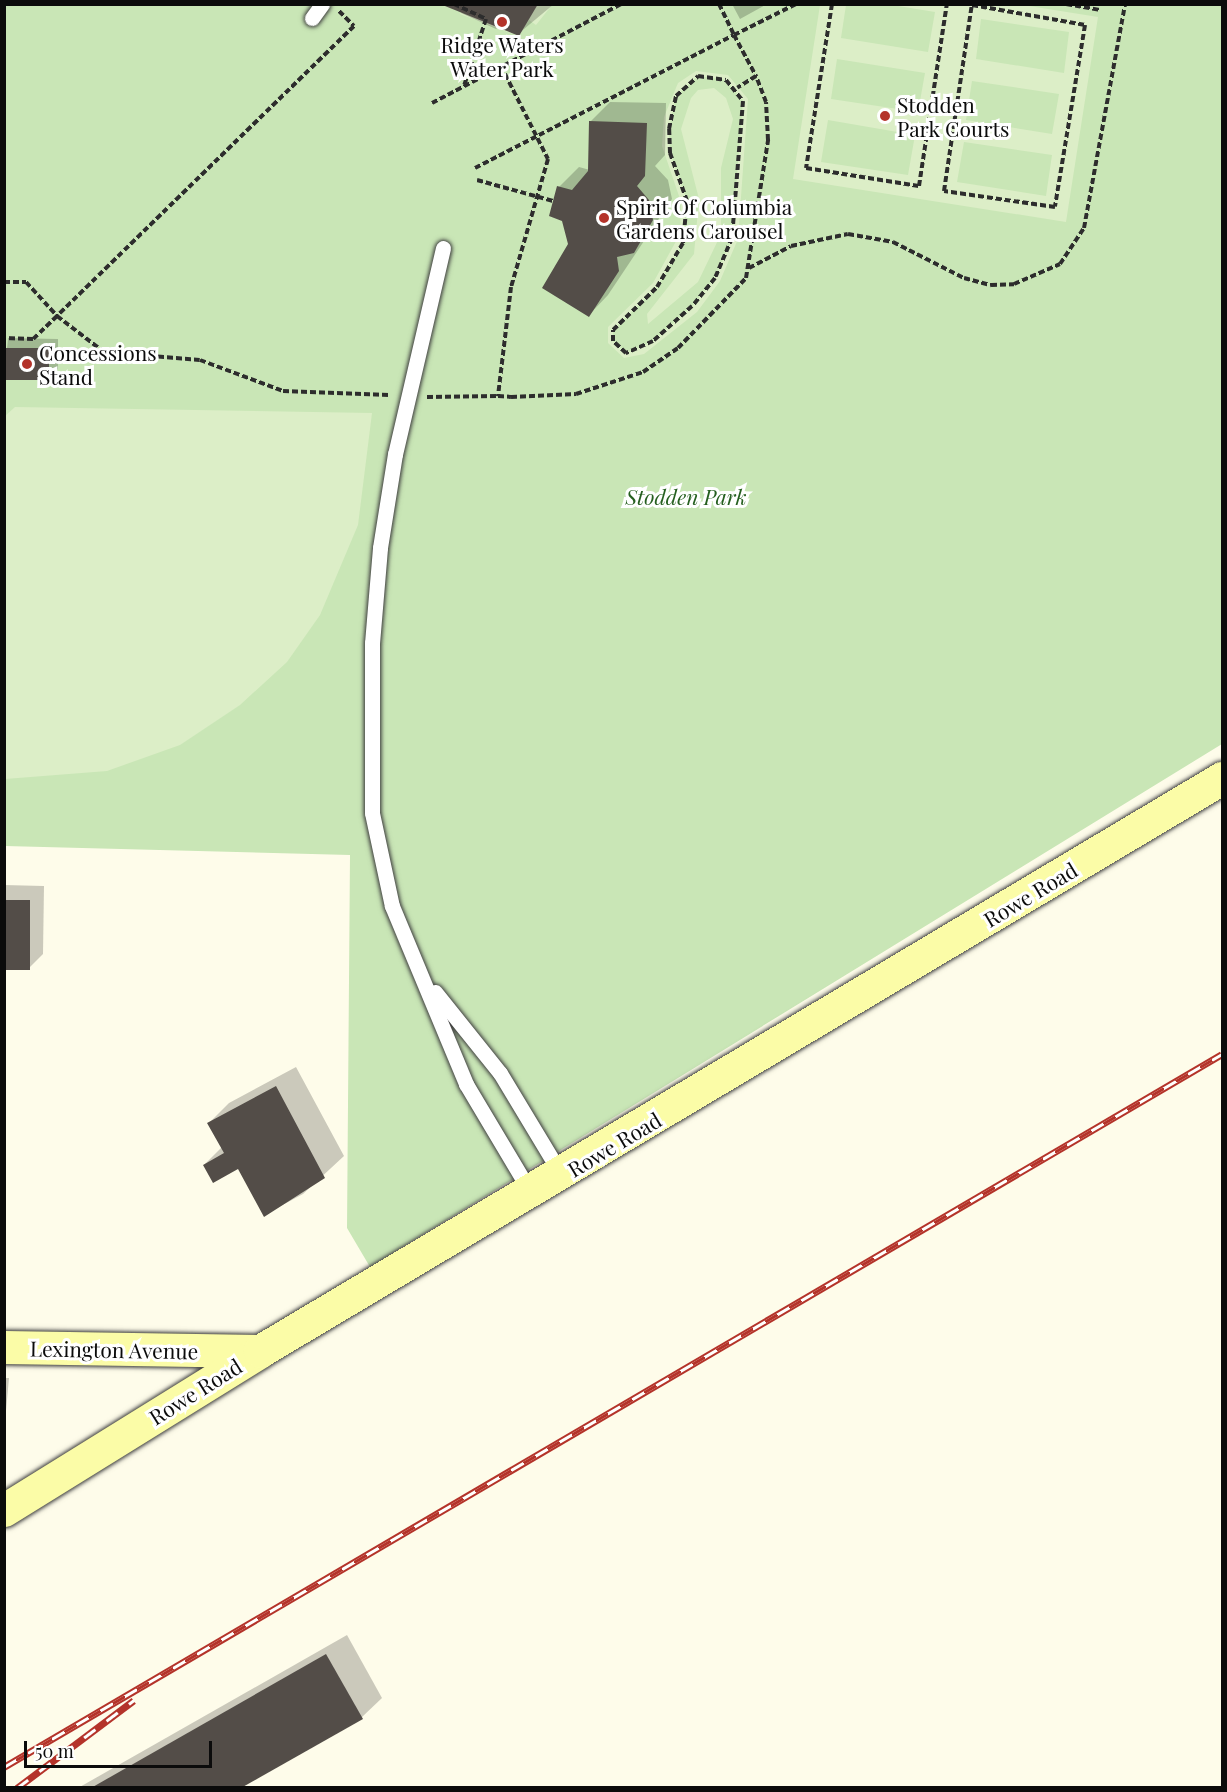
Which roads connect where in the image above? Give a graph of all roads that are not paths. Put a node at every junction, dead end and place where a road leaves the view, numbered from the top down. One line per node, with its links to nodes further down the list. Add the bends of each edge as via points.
1 (322, 4): 2 (lane)
2 (312, 18)
3 (442, 248): 5 (lane, via 395,454 372,653 374,825 392,906)
4 (1222, 778): 6 (main road, Rowe Road)
5 (427, 983): 6 (lane, via 500,1073); 7 (lane, via 466,1084)
6 (562, 1176): 7 (main road, Rowe Road)
7 (531, 1193): 9 (main road, Rowe Road)
8 (4, 1347): 9 (main road, Lexington Avenue)
9 (260, 1351): 10 (main road, Rowe Road)
10 (4, 1510)

